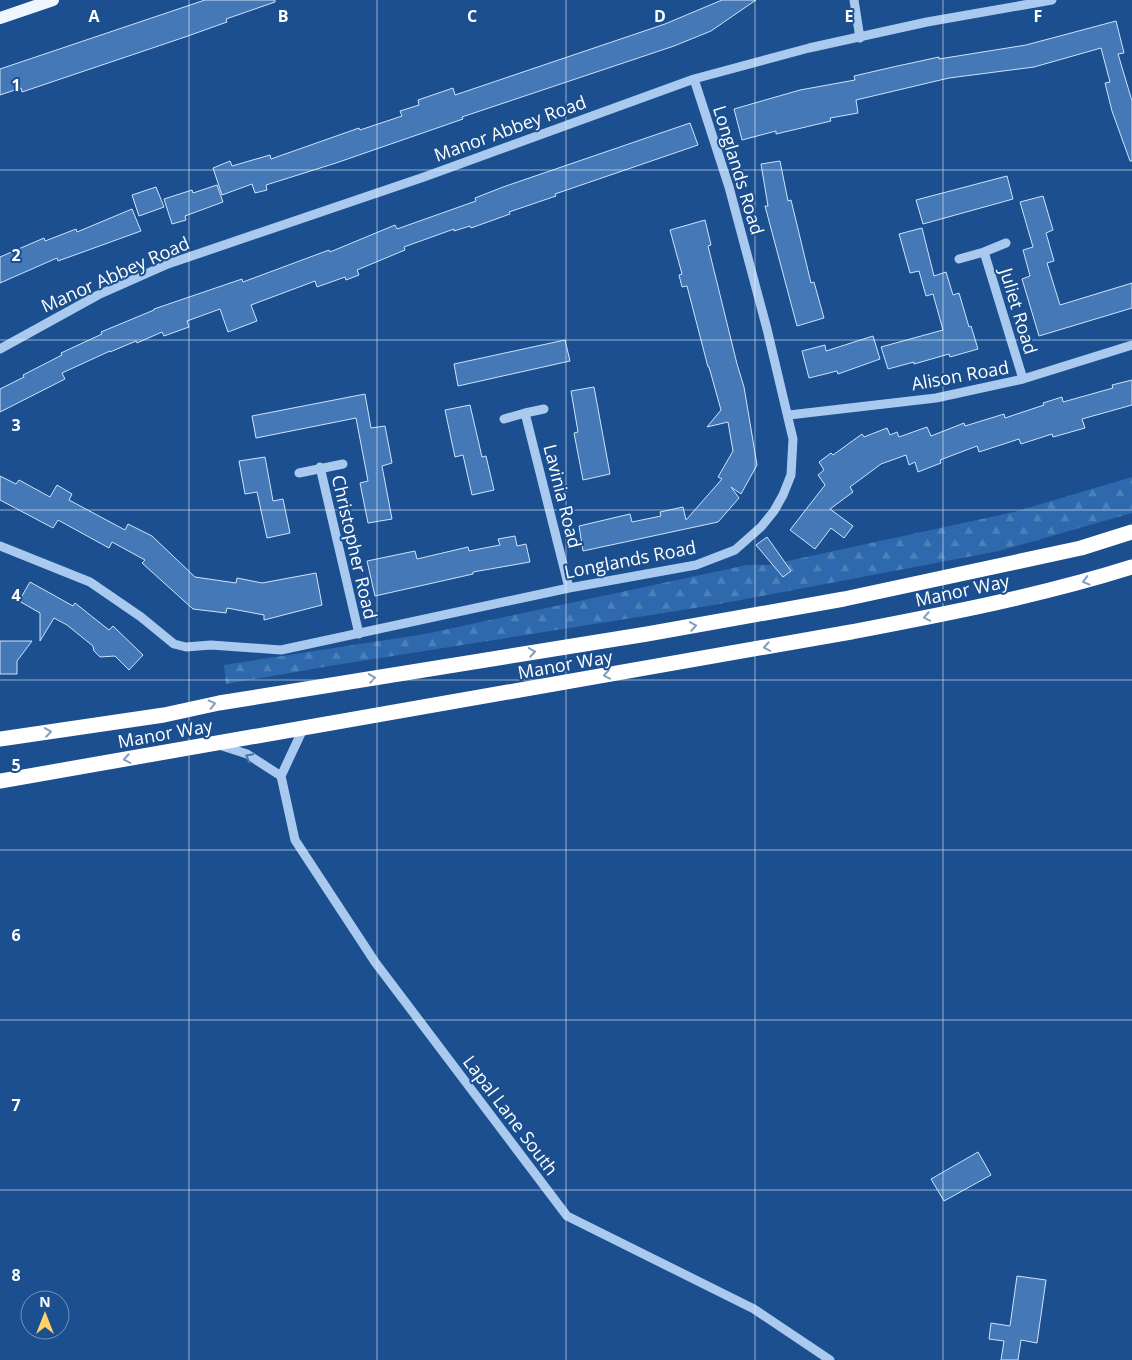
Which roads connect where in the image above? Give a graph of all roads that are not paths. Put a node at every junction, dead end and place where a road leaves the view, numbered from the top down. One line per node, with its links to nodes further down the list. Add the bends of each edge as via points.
1 (53, 0): 4 (main road)
2 (854, 0): 5 (street)
3 (1052, 0): 5 (street, Manor Abbey Road, via 927,22)
4 (0, 18)
5 (860, 38): 6 (street, Manor Abbey Road, via 809,48)
6 (694, 79): 11 (street, Manor Abbey Road, via 424,177 168,264 98,296); 15 (street, Longlands Road, via 729,187)
7 (1006, 243): 8 (street, Juliet Road)
8 (984, 252): 9 (street, Juliet Road); 12 (street, Juliet Road)
9 (959, 259)
10 (1132, 345): 12 (street, Alison Road)
11 (0, 348)
12 (1023, 379): 15 (street, Alison Road, via 936,398)
13 (544, 409): 14 (street)
14 (525, 412): 16 (street); 23 (street, Lavinia Road)
15 (789, 415): 23 (street, Longlands Road, via 793,439 792,475 774,511 735,550 696,565)
16 (504, 419)
17 (343, 464): 18 (street, Christopher Road)
18 (320, 468): 19 (street, Christopher Road); 24 (street, Christopher Road)
19 (299, 473)
20 (1132, 532): 26 (highway, Manor Way, one-way to 20, via 164,715 219,702 844,600 1081,548)
21 (0, 546): 24 (street, Longlands Road, via 90,582 174,644 186,647 211,645 281,650)
22 (1132, 567): 25 (highway, Manor Way, one-way to 25, via 984,606 851,632)
23 (569, 588): 24 (street, Longlands Road)
24 (359, 634)
25 (304, 727): 27 (highway, Manor Way); 28 (street)
26 (0, 739)
27 (214, 744): 28 (street, one-way to 27, via 247,754); 29 (highway, Manor Way, one-way to 29)
28 (281, 776): 30 (street, Lapal Lane South, via 295,840 375,962 567,1216 754,1309)
29 (0, 781)
30 (830, 1360)

